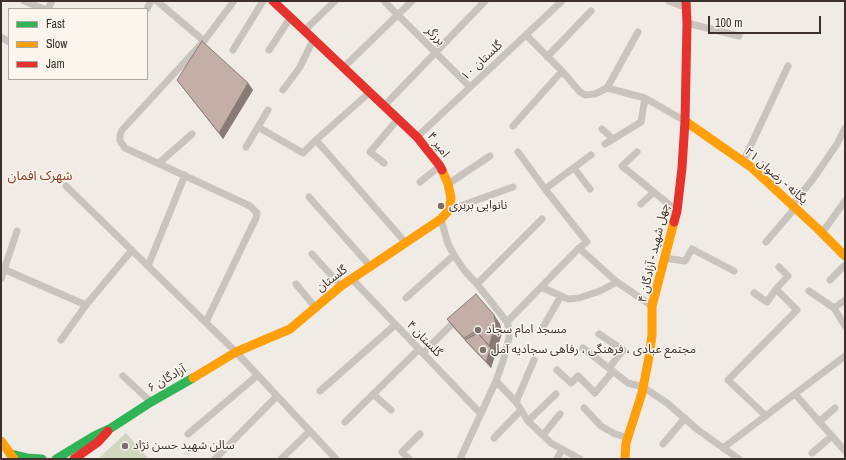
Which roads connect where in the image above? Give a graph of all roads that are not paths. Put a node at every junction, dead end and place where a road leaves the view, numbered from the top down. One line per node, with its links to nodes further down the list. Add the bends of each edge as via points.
1 (24, 1): 13 (street)
2 (157, 1): 23 (street)
3 (234, 1): 23 (street)
4 (263, 1): 24 (street)
5 (273, 1): 16 (street, امیر ۴)
6 (336, 1): 18 (street)
7 (384, 1): 15 (street, برزگر)
8 (412, 1): 15 (street)
9 (485, 1): 26 (street)
10 (562, 1): 20 (street, گلستان ۱۰)
11 (669, 1): 12 (street)
12 (686, 4): 17 (street)
13 (42, 8)
14 (591, 11): 27 (street)
15 (398, 15): 26 (street, برزگر); 29 (street)
16 (291, 17): 18 (street, امیر ۴); 25 (street)
17 (687, 23): 21 (street); 39 (street)
18 (305, 30): 22 (street, امیر ۴)
19 (638, 32): 32 (street)
20 (526, 35): 27 (street); 31 (street, گلستان ۱۰)
21 (739, 36)
22 (314, 38): 29 (street, امیر ۴); 33 (street, via 300,67)
23 (204, 41): 55 (street, via 120,135 120,141 125,148)
24 (233, 50)
25 (269, 50)
26 (436, 53): 31 (street, برزگر); 36 (street)
27 (547, 56): 30 (street)
28 (788, 66): 54 (street)
29 (344, 67): 34 (street, امیر ۴)
30 (562, 71): 32 (street, via 585,95); 40 (street)
31 (470, 87): 45 (street, گلستان ۱۰)
32 (608, 88): 35 (street)
33 (283, 90)
34 (370, 92): 36 (street, امیر ۴); 47 (street)
35 (645, 98): 39 (street); 46 (street, via 641,122)
36 (384, 106): 38 (street, امیر ۴)
37 (268, 110): 41 (street)
38 (398, 119): 45 (street, امیر ۴); 56 (street, via 370,152)
39 (685, 121): 54 (street, یگانه - رضوان ۲۱); 72 (street, چهل شهید - آزادگان ۴)
40 (513, 126)
41 (258, 127): 47 (street, via 303,153); 49 (street)
42 (845, 128): 70 (street)
43 (602, 129): 46 (street)
44 (192, 134): 55 (street)
45 (417, 137): 57 (street, امیر ۴)
46 (613, 139): 48 (street)
47 (316, 140): 77 (street)
48 (605, 144)
49 (246, 147)
50 (518, 152): 65 (street)
51 (637, 152): 66 (street, via 622,166)
52 (591, 154): 58 (street)
53 (490, 156): 61 (street)
54 (743, 162): 70 (street, یگانه - رضوان ۲۱)
55 (159, 163): 59 (street)
56 (384, 163)
57 (440, 166): 60 (street); 61 (street, امیر ۴)
58 (574, 168): 64 (street); 65 (street)
59 (185, 175): 86 (street); 110 (street, via 250,206 257,213)
60 (420, 182)
61 (448, 184): 71 (street, امیر ۴, via 451,198)
62 (66, 186): 80 (street)
63 (513, 187): 71 (street)
64 (590, 188)
65 (546, 189): 79 (street, via 587,242)
66 (654, 192): 69 (street); 72 (street)
67 (309, 197): 87 (street)
68 (845, 201): 76 (street)
69 (641, 204)
70 (794, 206): 76 (street, یگانه - رضوان ۲۱); 78 (street)
71 (449, 210): 73 (street)
72 (677, 211): 84 (street, چهل شهید - آزادگان ۴)
73 (441, 219): 77 (street, گلستان); 82 (street)
74 (542, 219): 96 (street)
75 (17, 231): 89 (street)
76 (822, 233): 83 (street, یگانه - رضوان ۲۱)
77 (405, 242): 87 (street, گلستان)
78 (766, 242)
79 (579, 248): 94 (street); 98 (street)
80 (132, 250): 86 (street); 105 (street)
81 (312, 254): 97 (street)
82 (454, 255): 96 (street); 103 (street)
83 (845, 256)
84 (664, 258): 90 (street, via 685,261 692,249); 106 (street, چهل شهید - آزادگان ۴)
85 (845, 265): 93 (street)
86 (148, 266): 110 (street)
87 (370, 266): 92 (street, گلستان)
88 (779, 267): 99 (street, via 788,276)
89 (3, 268): 91 (street); 105 (street)
90 (734, 271)
91 (1, 279)
92 (352, 279): 97 (street, گلستان); 112 (street, گلستان ۴)
93 (830, 280)
94 (617, 282): 102 (street, via 579,298 568,299); 106 (street)
95 (296, 284): 107 (street)
96 (477, 284): 111 (street, via 481,296)
97 (341, 286): 107 (street, گلستان)
98 (541, 287): 102 (street); 111 (street)
99 (776, 289): 101 (street, via 767,302); 141 (street, via 797,310 728,380)
100 (809, 291): 108 (street)
101 (754, 293)
102 (561, 296): 114 (street)
103 (406, 298)
104 (845, 300): 108 (street)
105 (86, 305): 116 (street)
106 (652, 306): 127 (street, چهل شهید - آزادگان ۴, via 652,334)
107 (315, 307): 119 (street, گلستان, via 290,329)
108 (834, 308): 113 (street)
109 (462, 315): 118 (street)
110 (206, 322): 119 (street)
111 (507, 322): 126 (street, via 509,338)
112 (395, 325): 118 (street, گلستان ۴); 128 (street)
113 (845, 326)
114 (543, 327)
115 (599, 334): 123 (street, via 623,350)
116 (60, 340)
117 (583, 348): 123 (street)
118 (421, 351): 129 (street); 139 (street, گلستان ۴)
119 (236, 352): 124 (street); 133 (street, آزادگان ۶)
120 (845, 356): 131 (street)
121 (534, 360): 134 (street)
122 (557, 370): 123 (street, via 571,383 578,376 595,393)
123 (611, 370): 127 (street, via 628,383)
124 (258, 375): 132 (street); 148 (street)
125 (123, 376): 133 (street)
126 (496, 381): 134 (street); 139 (street)
127 (643, 387): 142 (street); 153 (street, چهل شهید - آزادگان ۴)
128 (320, 391)
129 (373, 394): 137 (street); 144 (street)
130 (556, 394): 143 (street)
131 (795, 394): 141 (street); 145 (street)
132 (278, 396): 147 (street); 165 (street)
133 (151, 402): 146 (street, آزادگان ۶)
134 (516, 402): 138 (street)
135 (584, 408): 153 (street, via 601,426)
136 (835, 408): 145 (street)
137 (391, 410)
138 (521, 410): 143 (street); 152 (street)
139 (481, 414): 169 (street)
140 (560, 414): 150 (street)
141 (766, 416): 156 (street)
142 (685, 418): 155 (street); 156 (street)
143 (528, 421): 150 (street)
144 (345, 422)
145 (819, 422): 151 (street)
146 (111, 428): 161 (street, آزادگان ۶); 164 (street, آزادگان ۶, via 98,442)
147 (310, 431): 166 (street); 167 (street)
148 (188, 434)
149 (420, 434): 168 (street, via 402,452)
150 (543, 435): 157 (street)
151 (832, 436): 158 (street); 159 (street)
152 (494, 438)
153 (628, 438): 172 (street, چهل شهید - آزادگان ۴)
154 (1, 441): 160 (street)
155 (663, 444)
156 (723, 448): 173 (street)
157 (562, 449): 170 (street); 171 (street)
158 (845, 451)
159 (812, 454)
160 (12, 456): 162 (street)
161 (57, 458): 163 (street)
162 (42, 459)
163 (48, 459)
164 (74, 459)
165 (215, 459)
166 (281, 459)
167 (334, 459)
168 (409, 459)
169 (460, 459)
170 (557, 459)
171 (580, 459)
172 (626, 459)
173 (738, 459)

